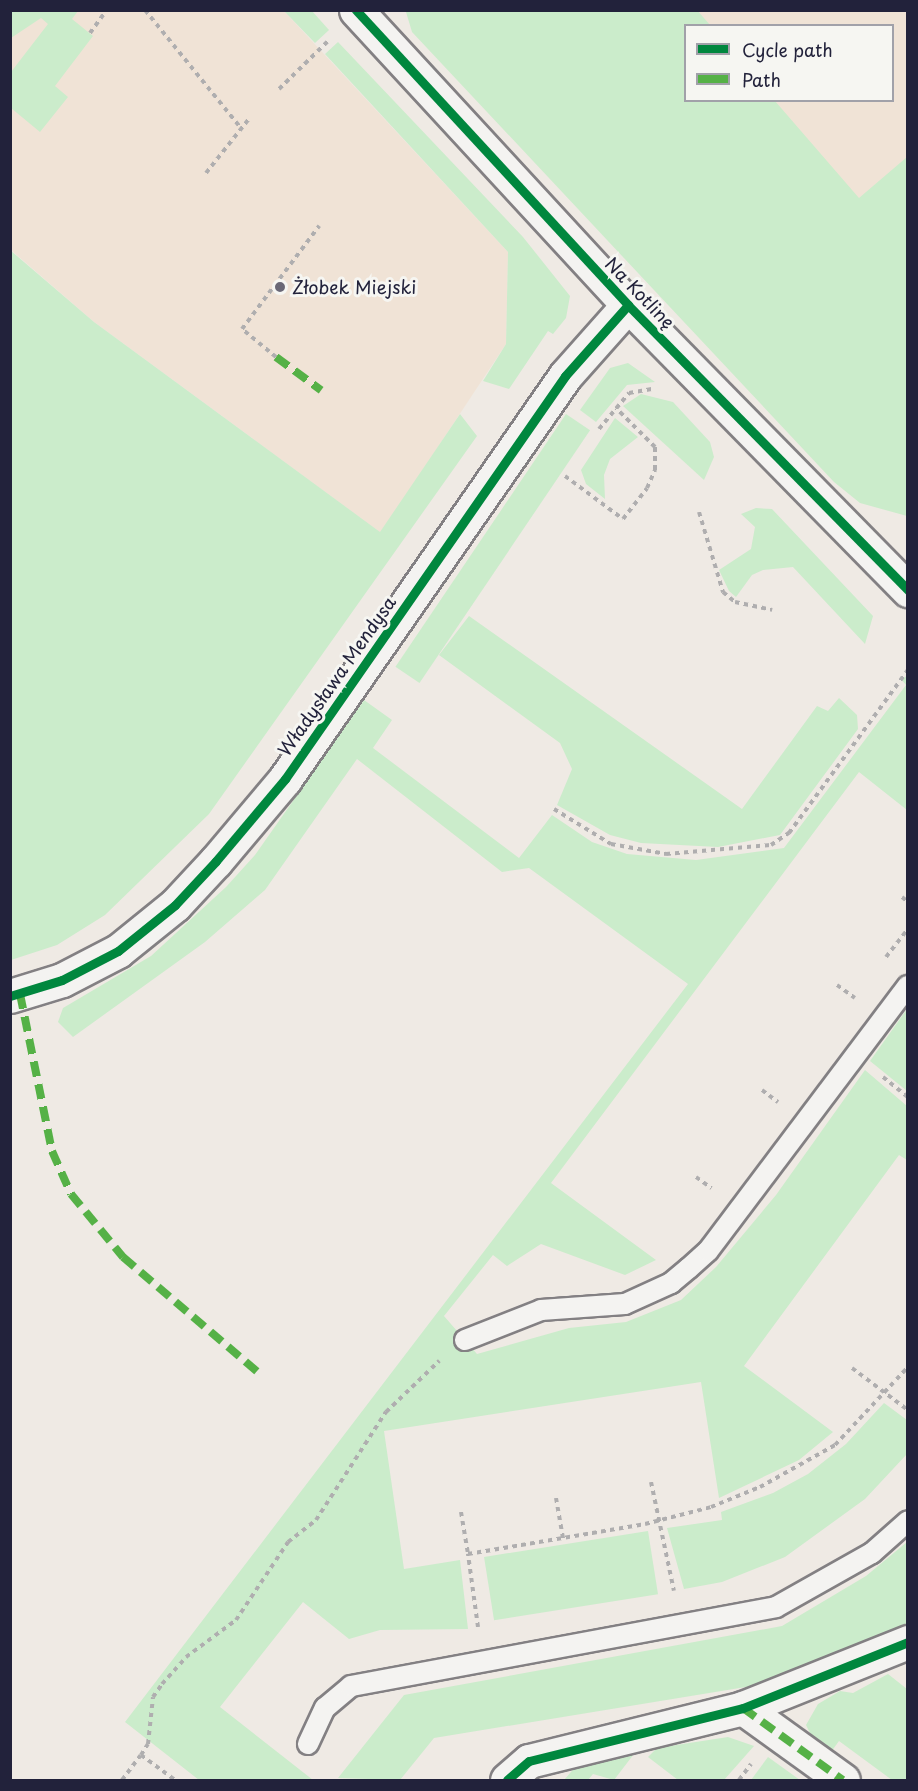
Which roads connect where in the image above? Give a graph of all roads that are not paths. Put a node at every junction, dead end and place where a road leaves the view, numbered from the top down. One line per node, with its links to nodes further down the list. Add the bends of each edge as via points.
1 (356, 10): 2 (street, Na Kotlinę)
2 (628, 305): 3 (street, Na Kotlinę); 5 (street, Władysława Mendysa, via 565,376 350,688 230,845 175,905 118,951 62,980)
3 (908, 590)
4 (908, 986): 6 (lane, via 708,1251 689,1269 670,1283 625,1304 541,1310)
5 (10, 996)
6 (465, 1340)
7 (908, 1521): 10 (lane, via 872,1553 776,1607 351,1686 325,1708)
8 (908, 1642): 9 (street)
9 (743, 1708): 11 (street, via 529,1761); 12 (street)
10 (308, 1744)
11 (507, 1780)
12 (843, 1780)

